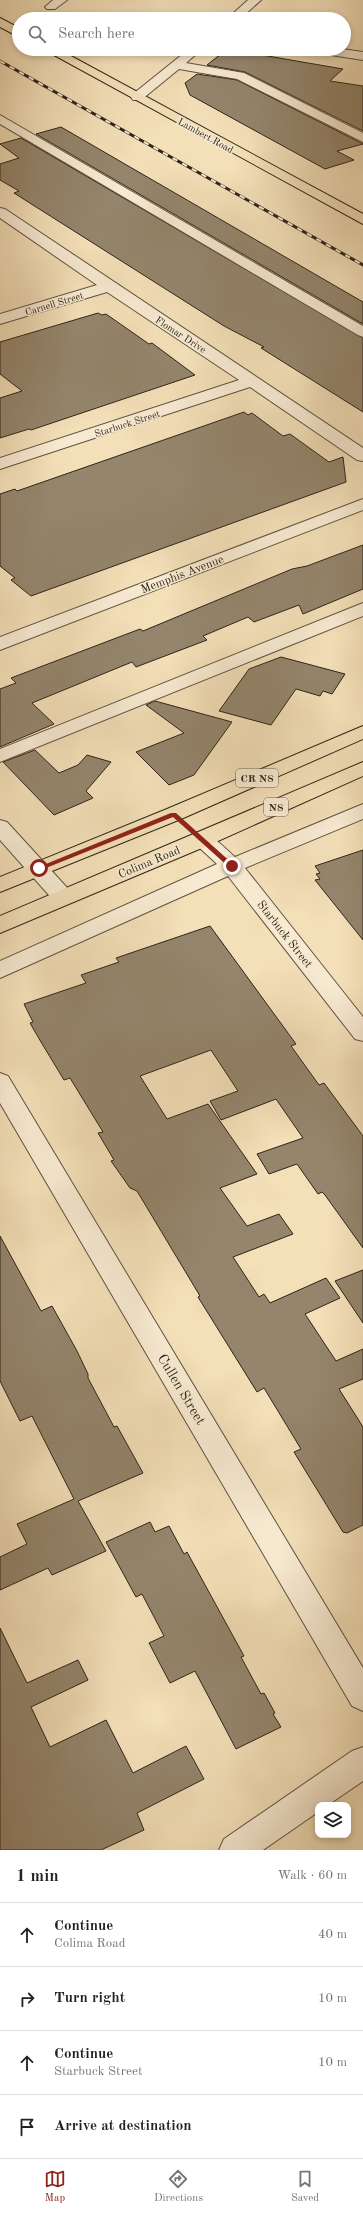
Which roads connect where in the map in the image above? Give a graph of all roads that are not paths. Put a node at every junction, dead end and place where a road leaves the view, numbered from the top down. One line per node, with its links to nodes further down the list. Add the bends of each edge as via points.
1 (61, 0): 3 (street)
2 (255, 0): 4 (street)
3 (51, 8)
4 (240, 12)
5 (0, 22): 6 (main road)
6 (12, 28)
7 (351, 54): 10 (street)
8 (62, 56): 12 (main road, Lambert Road)
9 (187, 56): 11 (street)
10 (363, 56)
11 (176, 65): 12 (street); 14 (street, via 240,76)
12 (137, 97): 16 (main road, Lambert Road)
13 (0, 119): 19 (street)
14 (363, 138)
15 (0, 212): 17 (street, Flomar Drive)
16 (363, 220)
17 (108, 287): 18 (street, Carnell Street); 20 (street, Flomar Drive)
18 (0, 319)
19 (363, 332)
20 (253, 381): 21 (street, Flomar Drive); 22 (street, Starbuck Street)
21 (363, 456)
22 (0, 464)
23 (363, 504): 25 (street, Memphis Avenue)
24 (363, 609): 27 (street)
25 (0, 644)
26 (363, 732): 30 (main road, CR N8)
27 (0, 756)
28 (363, 768): 32 (main road, Colima Road / N8)
29 (363, 811): 33 (street)
30 (174, 814): 32 (main road); 34 (main road, CR N8)
31 (0, 827): 34 (street)
32 (202, 840): 33 (street, Starbuck Street); 36 (main road, Colima Road)
33 (232, 866): 38 (street); 39 (street, Starbuck Street)
34 (39, 868): 35 (main road, CR N8); 36 (street)
35 (0, 885)
36 (63, 898): 37 (main road, Colima Road)
37 (0, 925)
38 (0, 970)
39 (363, 1033)
40 (0, 1082): 41 (street, Cullen Street)
41 (363, 1696)
42 (363, 1762): 43 (street)
43 (235, 1850)

